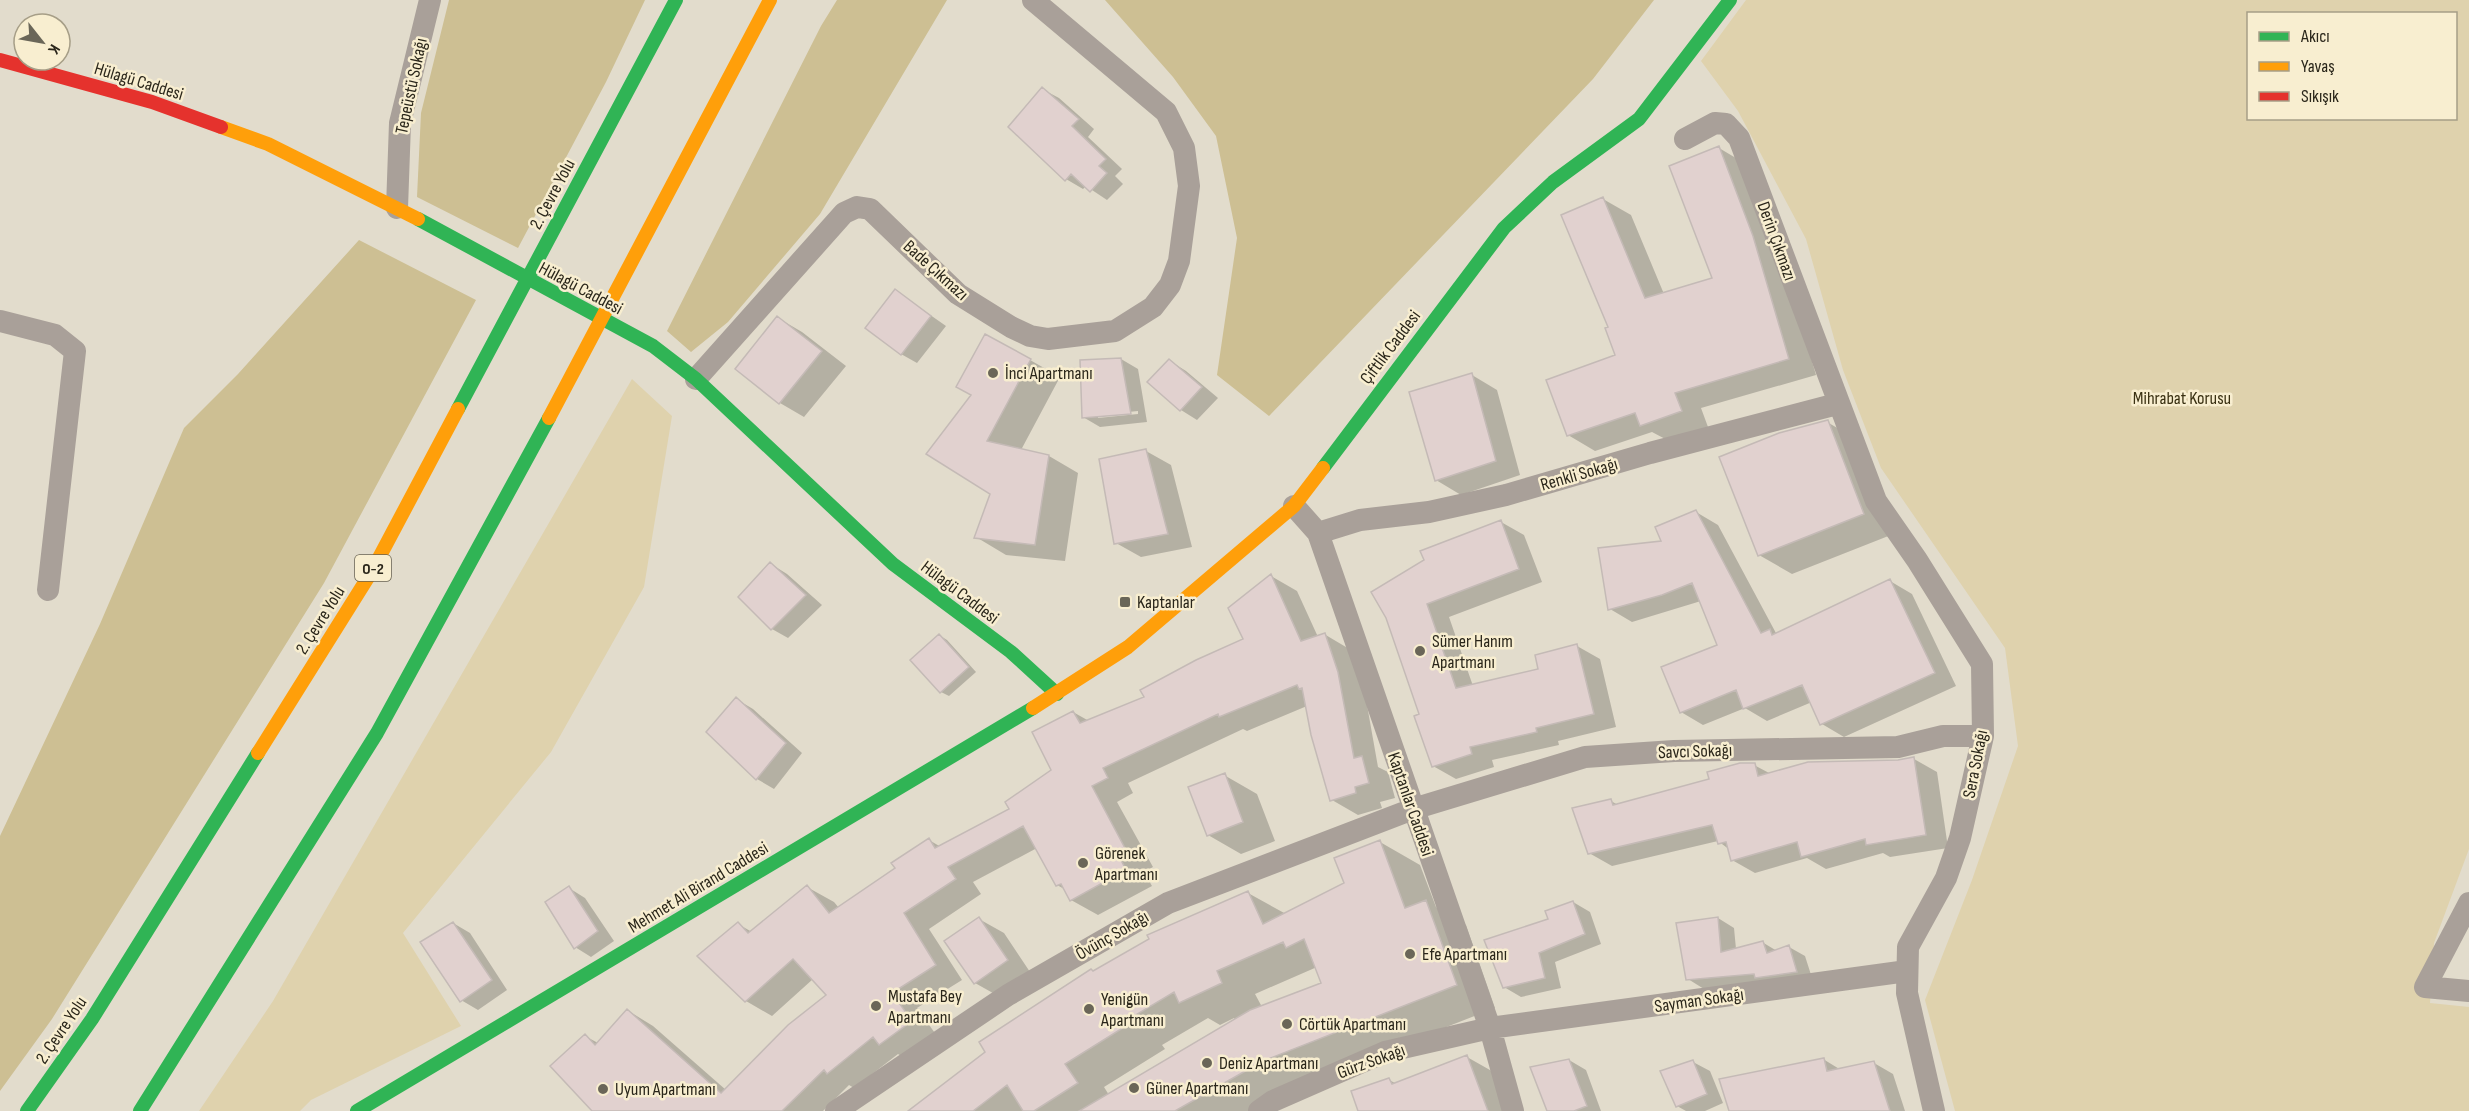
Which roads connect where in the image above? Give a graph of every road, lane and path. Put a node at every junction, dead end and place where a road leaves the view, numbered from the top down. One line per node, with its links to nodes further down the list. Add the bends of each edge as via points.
1 (430, 0): 8 (street, Tepeüstü Sokağı, via 400,123)
2 (676, 0): 22 (main road, 2. Çevre Yolu / O-2, via 372,571 92,1019)
3 (770, 0): 23 (main road, via 519,476 378,733)
4 (1033, 0): 10 (street, Bade Çıkmazı, via 1166,112 1184,148 1189,186 1179,261 1170,285 1153,307 1115,331 1048,339 1030,336 958,294 870,209 857,207 844,213)
5 (1730, 0): 12 (main road, Çiftlik Caddesi, via 1639,119 1553,182 1504,228)
6 (0, 60): 8 (main road, Hülagü Caddesi, via 152,102 268,144)
7 (1685, 139): 11 (street, Derin Çıkmazı, via 1715,123 1726,124 1739,138)
8 (397, 208): 10 (main road, Hülagü Caddesi, via 653,346)
9 (0, 321): 14 (street, via 55,334 75,351)
10 (696, 379): 15 (main road, Hülagü Caddesi, via 893,564 1011,652)
11 (1837, 404): 13 (street, Renkli Sokağı, via 1506,495 1429,512 1360,520); 16 (street, Sera Sokağı, via 1876,501 1982,664)
12 (1294, 506): 13 (street, Kaptanlar Caddesi); 15 (main road, Çiftlik Caddesi, via 1128,646)
13 (1318, 533): 17 (street, Kaptanlar Caddesi)
14 (48, 590)
15 (1057, 694): 24 (main road, Mehmet Ali Birand Caddesi)
16 (1983, 736): 17 (street, Savcı Sokağı, via 1943,736 1898,747 1674,751 1585,757); 19 (street, Sera Sokağı, via 1960,838 1946,878 1908,947)
17 (1413, 809): 21 (street, Kaptanlar Caddesi); 25 (street, Övünç Sokağı, via 1168,903 1008,995)
18 (2469, 903): 20 (street, via 2425,987)
19 (1907, 971): 21 (street, Sayman Sokağı); 28 (street, Sera Sokağı, via 1907,993)
20 (2469, 992)
21 (1490, 1028): 26 (street, Gürz Sokağı, via 1385,1053 1273,1101); 27 (street, Kaptanlar Caddesi)
22 (27, 1111)
23 (140, 1111)
24 (357, 1111)
25 (836, 1111)
26 (1259, 1111)
27 (1513, 1111)
28 (1934, 1111)

